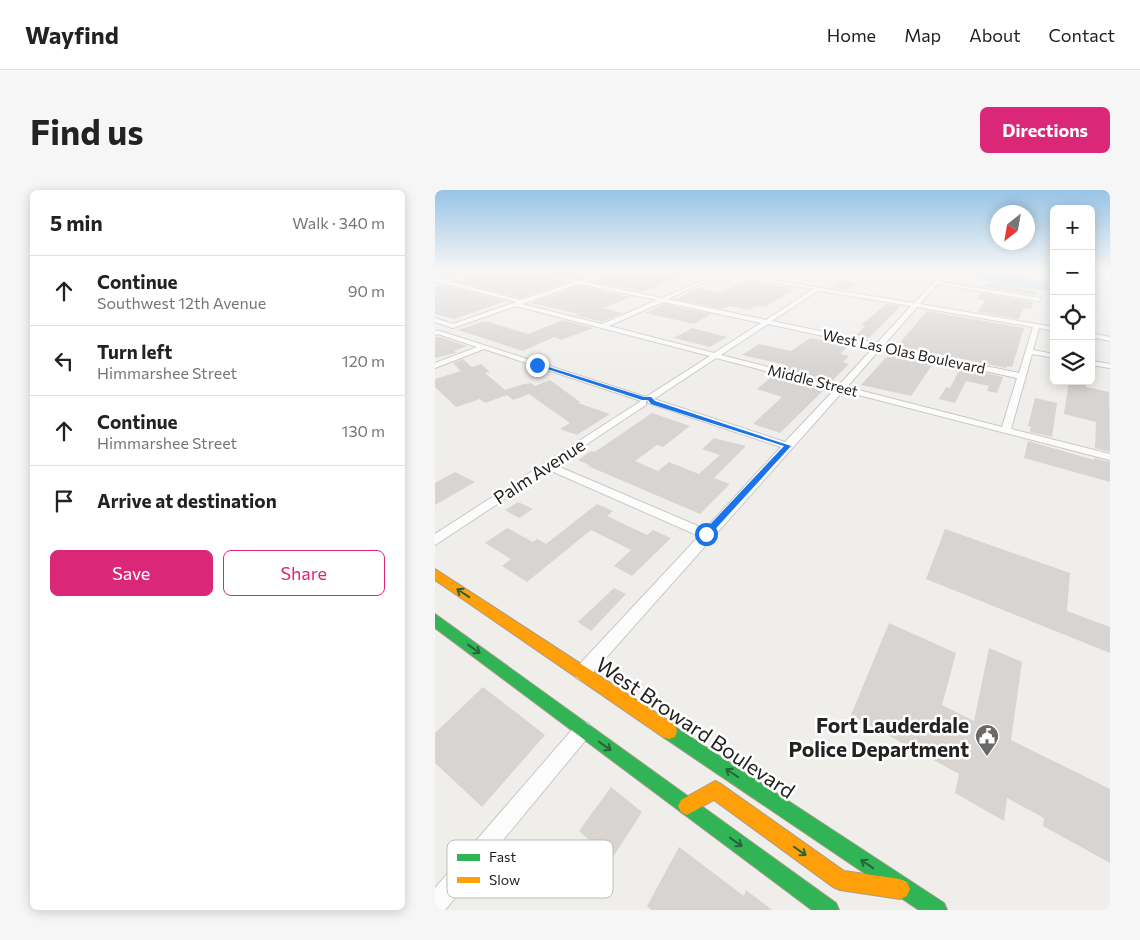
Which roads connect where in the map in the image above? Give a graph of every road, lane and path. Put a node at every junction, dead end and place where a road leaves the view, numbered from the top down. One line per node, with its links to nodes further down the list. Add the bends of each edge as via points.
1 (517, 304): 8 (street, via 453,326)
2 (521, 304): 10 (street, Middle Street)
3 (655, 304): 10 (street)
4 (680, 304): 9 (street, West Las Olas Boulevard)
5 (794, 304): 9 (street, Palm Avenue)
6 (909, 304): 7 (street)
7 (917, 305): 11 (street); 16 (street)
8 (435, 320)
9 (766, 322): 16 (street, West Las Olas Boulevard); 19 (street, Palm Avenue)
10 (604, 326): 19 (street, Middle Street)
11 (1036, 326): 12 (street); 18 (street)
12 (1050, 328)
13 (436, 332): 17 (street)
14 (1095, 337): 15 (street)
15 (1110, 339)
16 (879, 346): 24 (street, West Las Olas Boulevard); 25 (street)
17 (483, 347): 22 (street); 26 (street)
18 (1028, 351): 20 (street); 24 (street)
19 (715, 355): 25 (street, Middle Street); 26 (street, Palm Avenue)
20 (1050, 355)
21 (1095, 364): 23 (street)
22 (435, 366)
23 (1110, 366)
24 (1021, 376): 27 (street)
25 (841, 387): 27 (street, Middle Street); 28 (street)
26 (647, 400): 28 (street); 30 (street, Palm Avenue)
27 (1006, 430): 29 (street, Middle Street)
28 (788, 446): 31 (street)
29 (1110, 457)
30 (548, 466): 31 (street); 32 (street, Palm Avenue)
31 (706, 534): 35 (street)
32 (435, 540)
33 (435, 574): 35 (main road, West Broward Boulevard, one-way to 33)
34 (435, 620): 36 (main road, one-way to 36)
35 (582, 673): 39 (main road, West Broward Boulevard, one-way to 35)
36 (583, 730): 37 (main road, one-way to 37); 38 (street)
37 (687, 806): 39 (main road, one-way to 39, via 715,790 840,880); 42 (main road, one-way to 42)
38 (490, 840)
39 (906, 890): 43 (main road, West Broward Boulevard)
40 (447, 891): 41 (street)
41 (435, 905)
42 (829, 910)
43 (937, 910)

